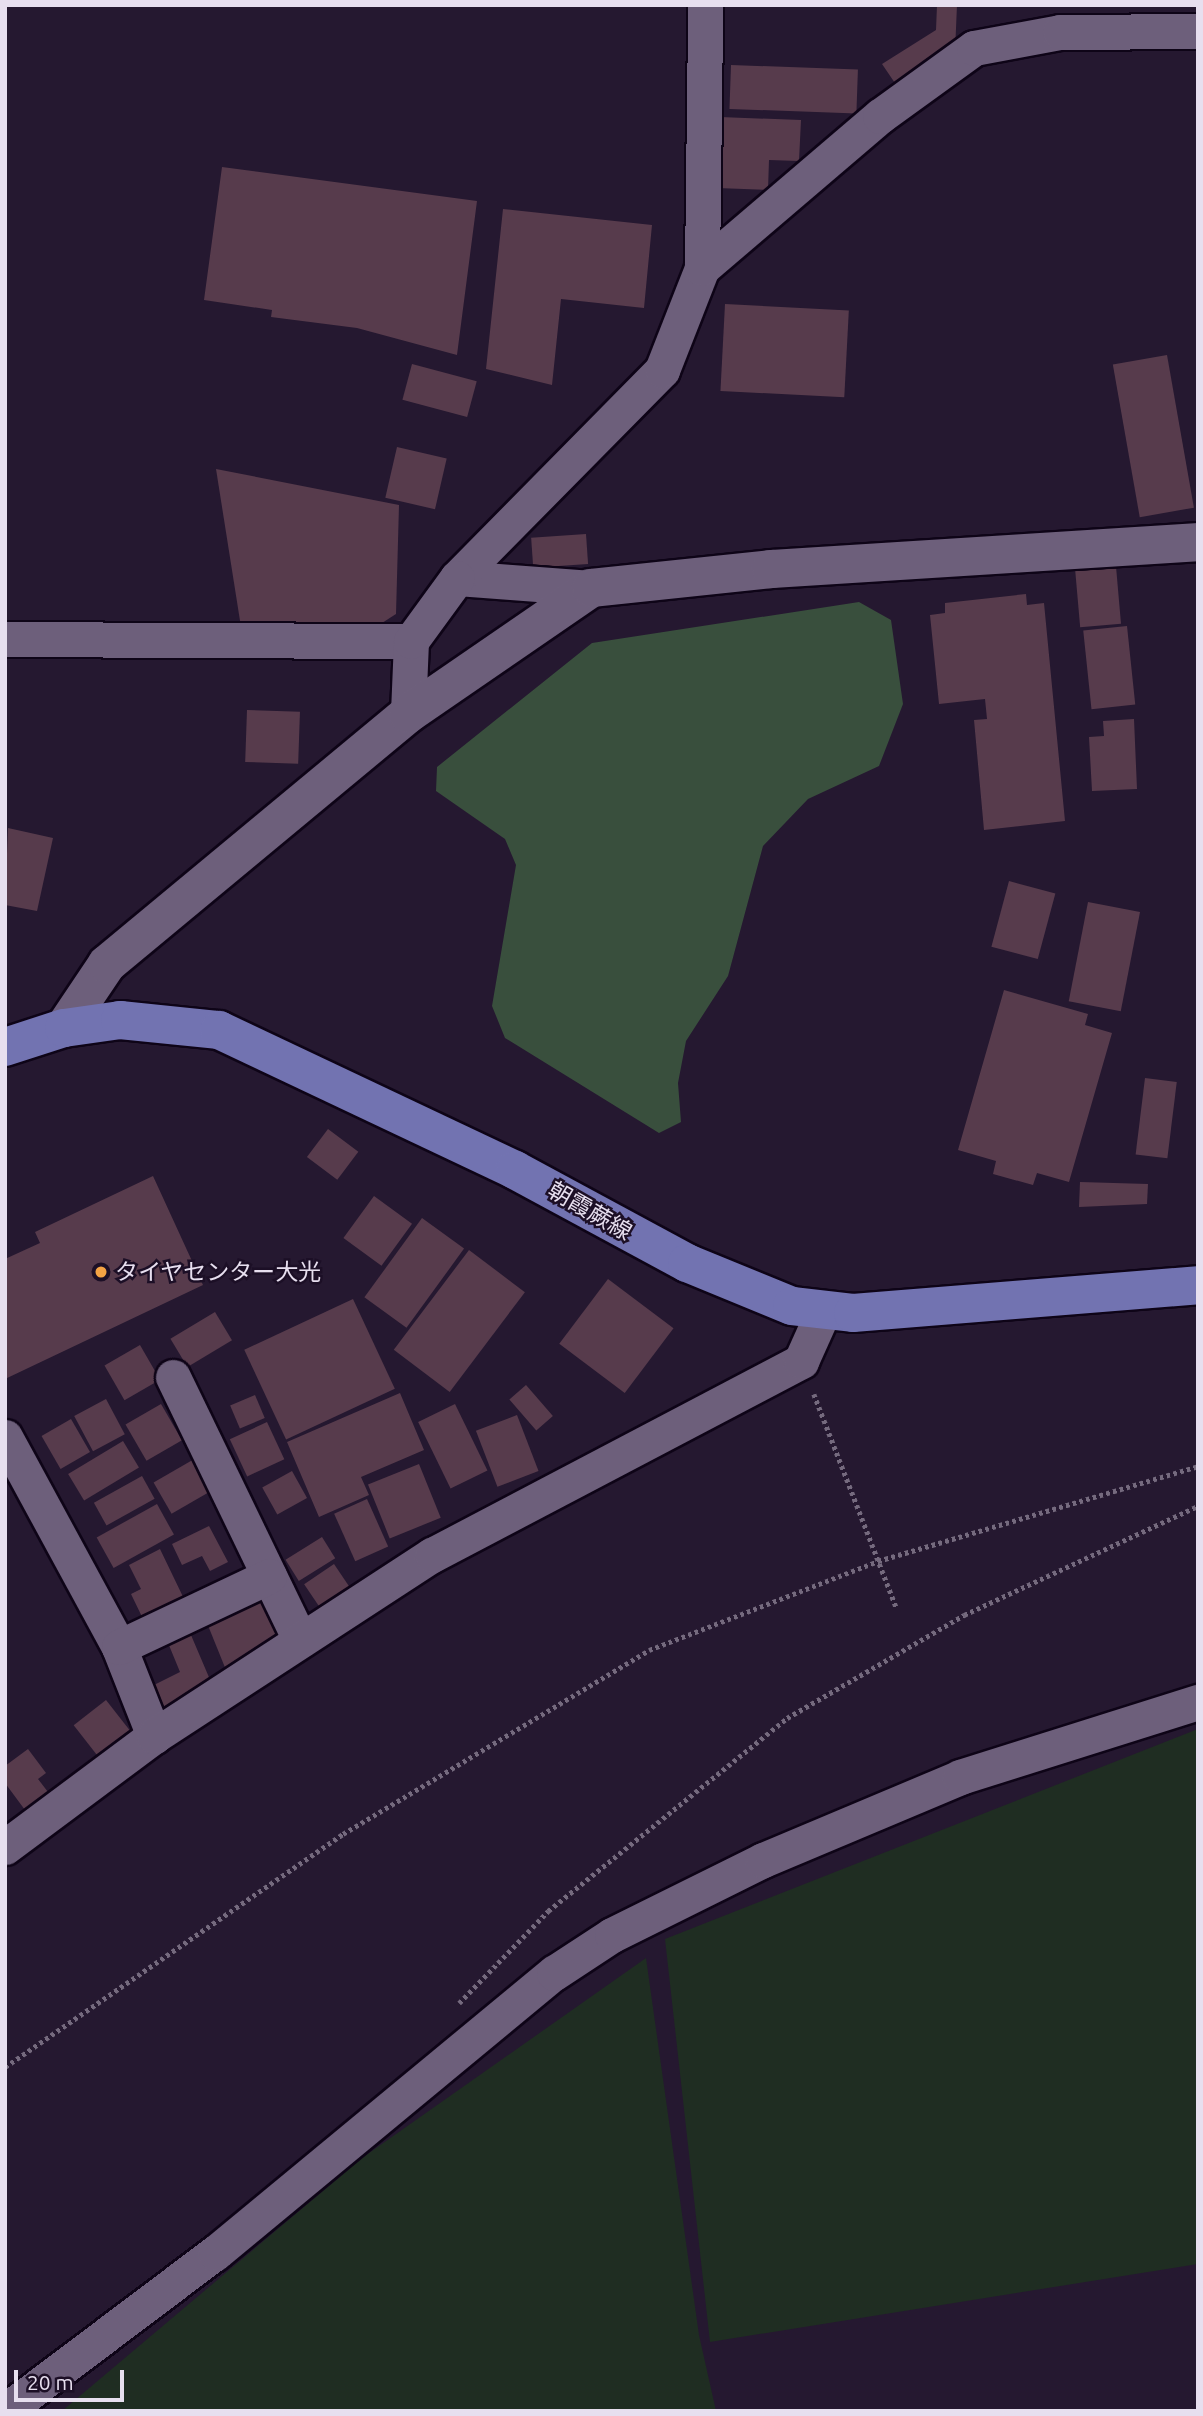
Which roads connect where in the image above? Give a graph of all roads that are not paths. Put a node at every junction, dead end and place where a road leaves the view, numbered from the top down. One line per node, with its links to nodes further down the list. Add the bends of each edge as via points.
1 (705, 5): 3 (street)
2 (1198, 31): 3 (street, via 1060,32 974,48 880,116)
3 (702, 268): 5 (street, via 662,370)
4 (1198, 542): 6 (street, via 771,569)
5 (457, 578): 6 (street); 8 (street)
6 (591, 588): 9 (street)
7 (5, 639): 8 (street)
8 (411, 641): 9 (street)
9 (408, 714): 10 (street, via 107,964)
10 (64, 1028): 11 (main road, 朝霞蕨線); 13 (main road, 朝霞蕨線, via 161,1020 251,1041 515,1170 687,1263 792,1306)
11 (5, 1047)
12 (1198, 1285): 13 (main road, 朝霞蕨線)
13 (823, 1312): 17 (street, via 801,1361 432,1555)
14 (173, 1377): 16 (street)
15 (5, 1437): 18 (street)
16 (269, 1576): 17 (street); 18 (street)
17 (300, 1640): 20 (street)
18 (119, 1647): 20 (street)
19 (1198, 1702): 22 (street, via 948,1782 763,1860 612,1935 554,1973 215,2253)
20 (154, 1735): 21 (street)
21 (5, 1847)
22 (5, 2410)

